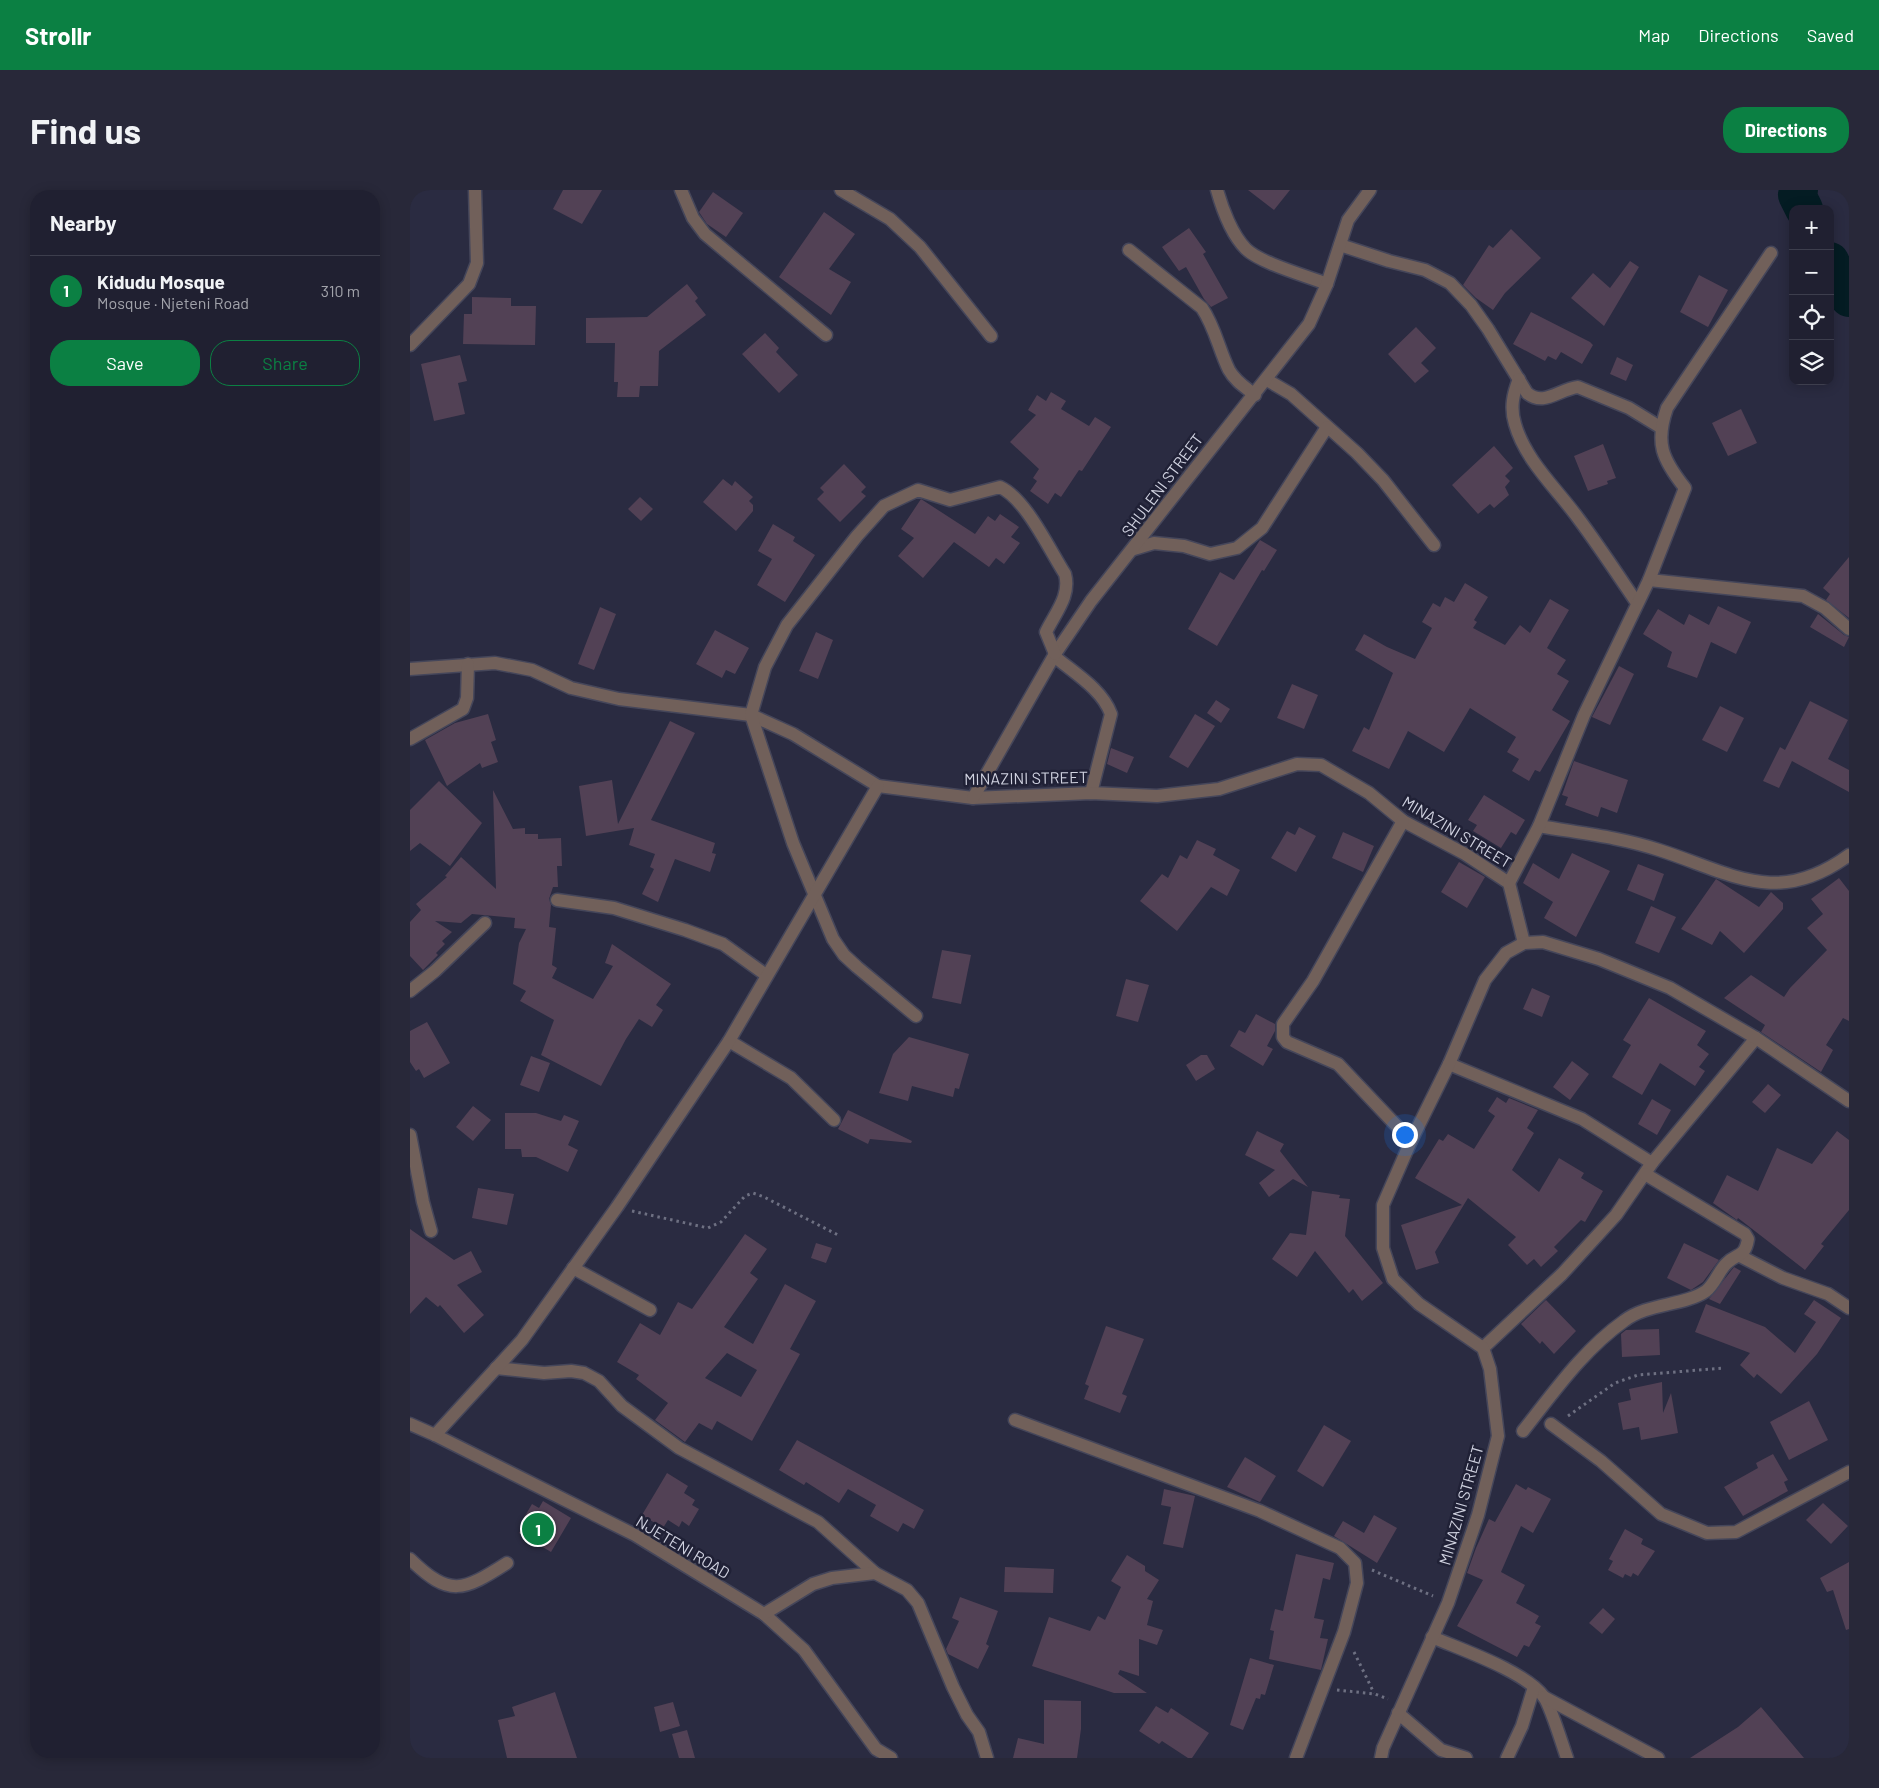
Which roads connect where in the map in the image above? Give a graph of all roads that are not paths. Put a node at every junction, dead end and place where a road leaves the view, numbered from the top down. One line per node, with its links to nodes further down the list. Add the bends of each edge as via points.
1 (475, 190): 12 (street, via 477,263 469,284)
2 (681, 190): 10 (street, via 693,218 705,234)
3 (841, 190): 11 (street, via 890,219 920,247)
4 (1217, 190): 9 (street, via 1238,239 1247,250 1259,258)
5 (1370, 190): 6 (street, SHULENI STREET, via 1348,220)
6 (1340, 245): 9 (street, SHULENI STREET); 13 (street, via 1425,270 1450,283 1470,305)
7 (1129, 250): 15 (street, via 1202,308 1229,370)
8 (1772, 252): 16 (street, via 1667,408)
9 (1327, 284): 14 (street, SHULENI STREET, via 1310,324)
10 (826, 335)
11 (991, 336)
12 (410, 345)
13 (1519, 379): 16 (street, via 1534,398 1542,400 1578,386 1629,408); 21 (street, via 1512,406 1522,442)
14 (1267, 380): 15 (street, SHULENI STREET); 17 (street, via 1291,394)
15 (1255, 395): 19 (street, SHULENI STREET, via 1220,435)
16 (1660, 427): 20 (street, via 1660,445 1675,476 1685,488)
17 (1327, 428): 18 (street, via 1383,480); 19 (street, via 1262,528 1237,548 1210,554 1184,546 1154,543)
18 (1434, 545)
19 (1134, 549): 23 (street, SHULENI STREET, via 1091,601)
20 (1649, 580): 21 (street); 22 (street, via 1803,596 1825,608)
21 (1637, 603): 32 (street, via 1584,714)
22 (1849, 629)
23 (1054, 655): 26 (street, via 1046,632 1068,585 1065,574 1026,511 1009,491 1000,487 950,500 918,490 884,506 787,625 765,667); 29 (street, via 1096,691 1107,703 1111,714); 30 (street, SHULENI STREET)
24 (468, 664): 25 (street, MINAZINI STREET); 26 (street, MINAZINI STREET, via 496,663 532,670 571,688 619,699); 27 (street, via 467,698 463,709)
25 (410, 669)
26 (751, 715): 28 (street, MINAZINI STREET, via 793,734); 35 (street, via 793,843)
27 (410, 739)
28 (878, 786): 30 (street, MINAZINI STREET); 35 (street)
29 (1091, 793): 30 (street, MINAZINI STREET); 31 (street, MINAZINI STREET, via 1156,796 1210,790 1297,764 1321,765 1369,793)
30 (972, 798)
31 (1403, 821): 34 (street, MINAZINI STREET); 48 (street, via 1313,981 1283,1024 1283,1037 1287,1042 1338,1064)
32 (1539, 826): 33 (street, via 1621,840 1752,882 1782,883 1811,876); 34 (street)
33 (1849, 855)
34 (1509, 883): 38 (street, MINAZINI STREET)
35 (814, 894): 39 (street); 41 (street, via 833,939 844,955)
36 (557, 900): 39 (street, via 614,908 685,930 723,944)
37 (484, 923): 40 (street)
38 (1524, 943): 42 (street, via 1543,942 1670,988); 44 (street, via 1506,953 1485,980)
39 (766, 974): 43 (street)
40 (410, 991)
41 (916, 1016)
42 (1756, 1038): 45 (street); 49 (street)
43 (729, 1041): 46 (street, via 791,1078); 52 (street)
44 (1449, 1064): 48 (street); 49 (street, via 1582,1119)
45 (1849, 1101)
46 (834, 1120)
47 (410, 1135): 50 (street)
48 (1411, 1141): 55 (street, via 1383,1205 1383,1248 1393,1279 1419,1304)
49 (1649, 1169): 51 (street, via 1745,1234 1747,1245); 55 (street, via 1616,1215 1562,1274)
50 (431, 1231)
51 (1740, 1256): 53 (street, via 1783,1278 1828,1294); 60 (street, via 1727,1262 1707,1290 1644,1310 1624,1320 1572,1368)
52 (573, 1268): 54 (street); 56 (street, via 522,1340)
53 (1849, 1308)
54 (650, 1310)
55 (1483, 1348): 67 (street, MINAZINI STREET, via 1490,1369 1498,1436 1478,1515 1448,1603)
56 (496, 1368): 61 (street); 65 (street, via 544,1373 571,1371 599,1381 622,1406 679,1448 818,1522)
57 (1015, 1420): 74 (street, via 1260,1511 1340,1548 1355,1563 1357,1582 1344,1632)
58 (410, 1424): 61 (street, NJETENI ROAD)
59 (1551, 1424): 62 (street, via 1601,1461 1662,1514 1707,1533 1736,1532)
60 (1523, 1431)
61 (435, 1435): 66 (street, NJETENI ROAD, via 635,1535)
62 (1849, 1472)
63 (410, 1559): 64 (street, via 440,1584 456,1588 478,1582)
64 (507, 1563)
65 (874, 1573): 66 (street, via 832,1578 813,1584); 73 (street, via 907,1590 918,1603 953,1687 979,1732)
66 (764, 1614): 71 (street, NJETENI ROAD, via 804,1650)
67 (1432, 1637): 68 (street, via 1516,1674); 70 (street, MINAZINI STREET)
68 (1534, 1687): 69 (street); 77 (street, via 1522,1726)
69 (1544, 1697): 78 (street); 79 (street)
70 (1400, 1709): 75 (street, MINAZINI STREET); 76 (street, via 1441,1750)
71 (878, 1754): 72 (street, NJETENI ROAD)
72 (891, 1758)
73 (987, 1758)
74 (1296, 1758)
75 (1381, 1758)
76 (1466, 1758)
77 (1507, 1758)
78 (1567, 1758)
79 (1658, 1758)

